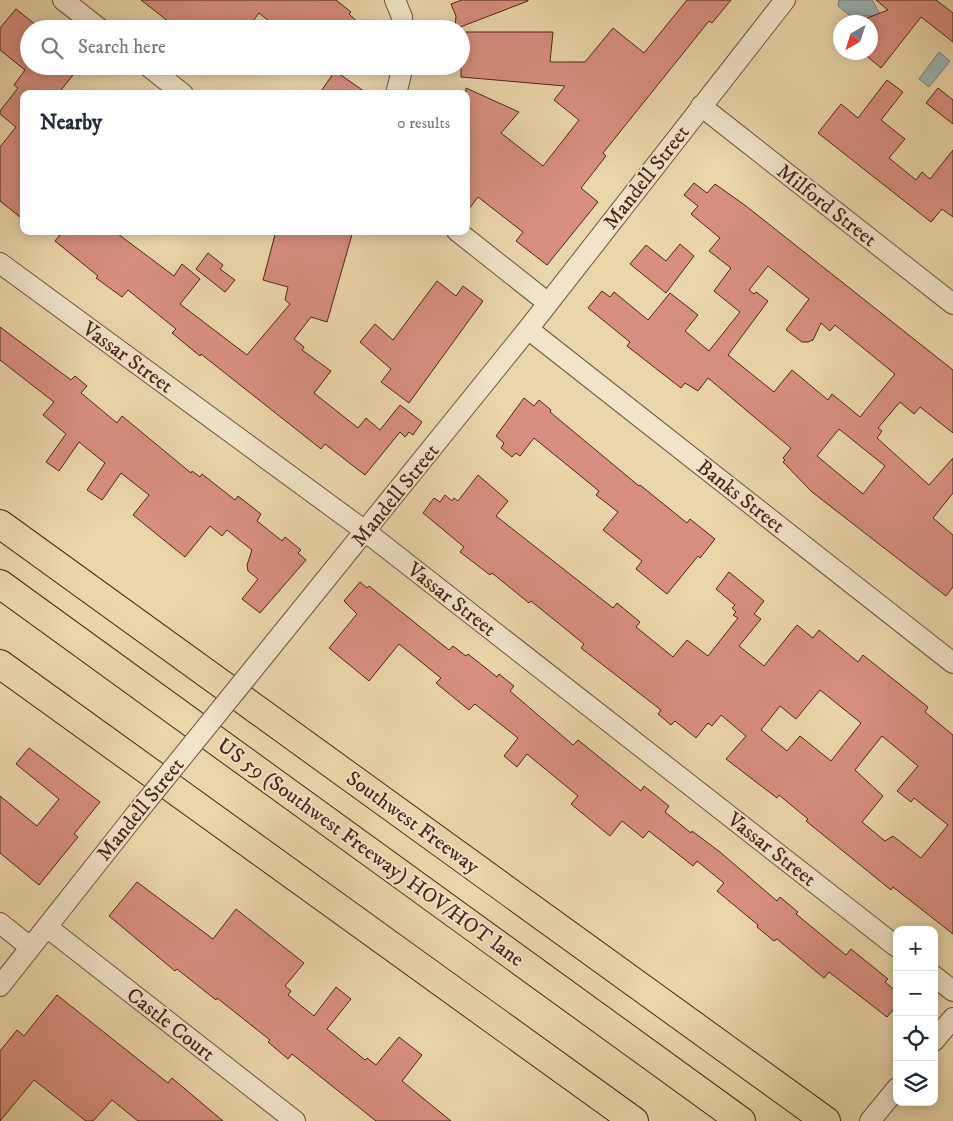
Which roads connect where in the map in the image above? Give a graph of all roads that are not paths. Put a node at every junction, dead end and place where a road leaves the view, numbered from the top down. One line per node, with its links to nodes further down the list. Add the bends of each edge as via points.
1 (63, 0): 4 (street)
2 (395, 0): 5 (street)
3 (785, 0): 10 (street, Mandell Street)
4 (89, 20)
5 (402, 20)
6 (159, 75): 8 (street)
7 (401, 75): 9 (street)
8 (178, 90)
9 (397, 90)
10 (701, 106): 13 (street, Mandell Street); 14 (street, Milford Street)
11 (462, 235): 13 (street)
12 (0, 263): 17 (street, Vassar Street)
13 (548, 303): 15 (street, Mandell Street)
14 (953, 304)
15 (528, 329): 17 (street, Mandell Street); 19 (street, Banks Street)
16 (0, 524): 34 (highway, Southwest Freeway)
17 (365, 531): 22 (street, Mandell Street, bridge); 23 (street, Vassar Street)
18 (0, 584): 33 (highway, US 59 (Southwest Freeway) HOV/HOT lane)
19 (953, 663)
20 (0, 664): 32 (highway)
21 (0, 923): 24 (street)
22 (47, 927): 24 (street, Mandell Street); 31 (street, Castle Court)
23 (893, 944)
24 (30, 947): 25 (street, Mandell Street)
25 (3, 977)
26 (938, 979): 27 (street)
27 (953, 990)
28 (953, 1018): 29 (street)
29 (938, 1036)
30 (893, 1093): 35 (street)
31 (296, 1121)
32 (634, 1121)
33 (741, 1121)
34 (826, 1121)
35 (870, 1121)

